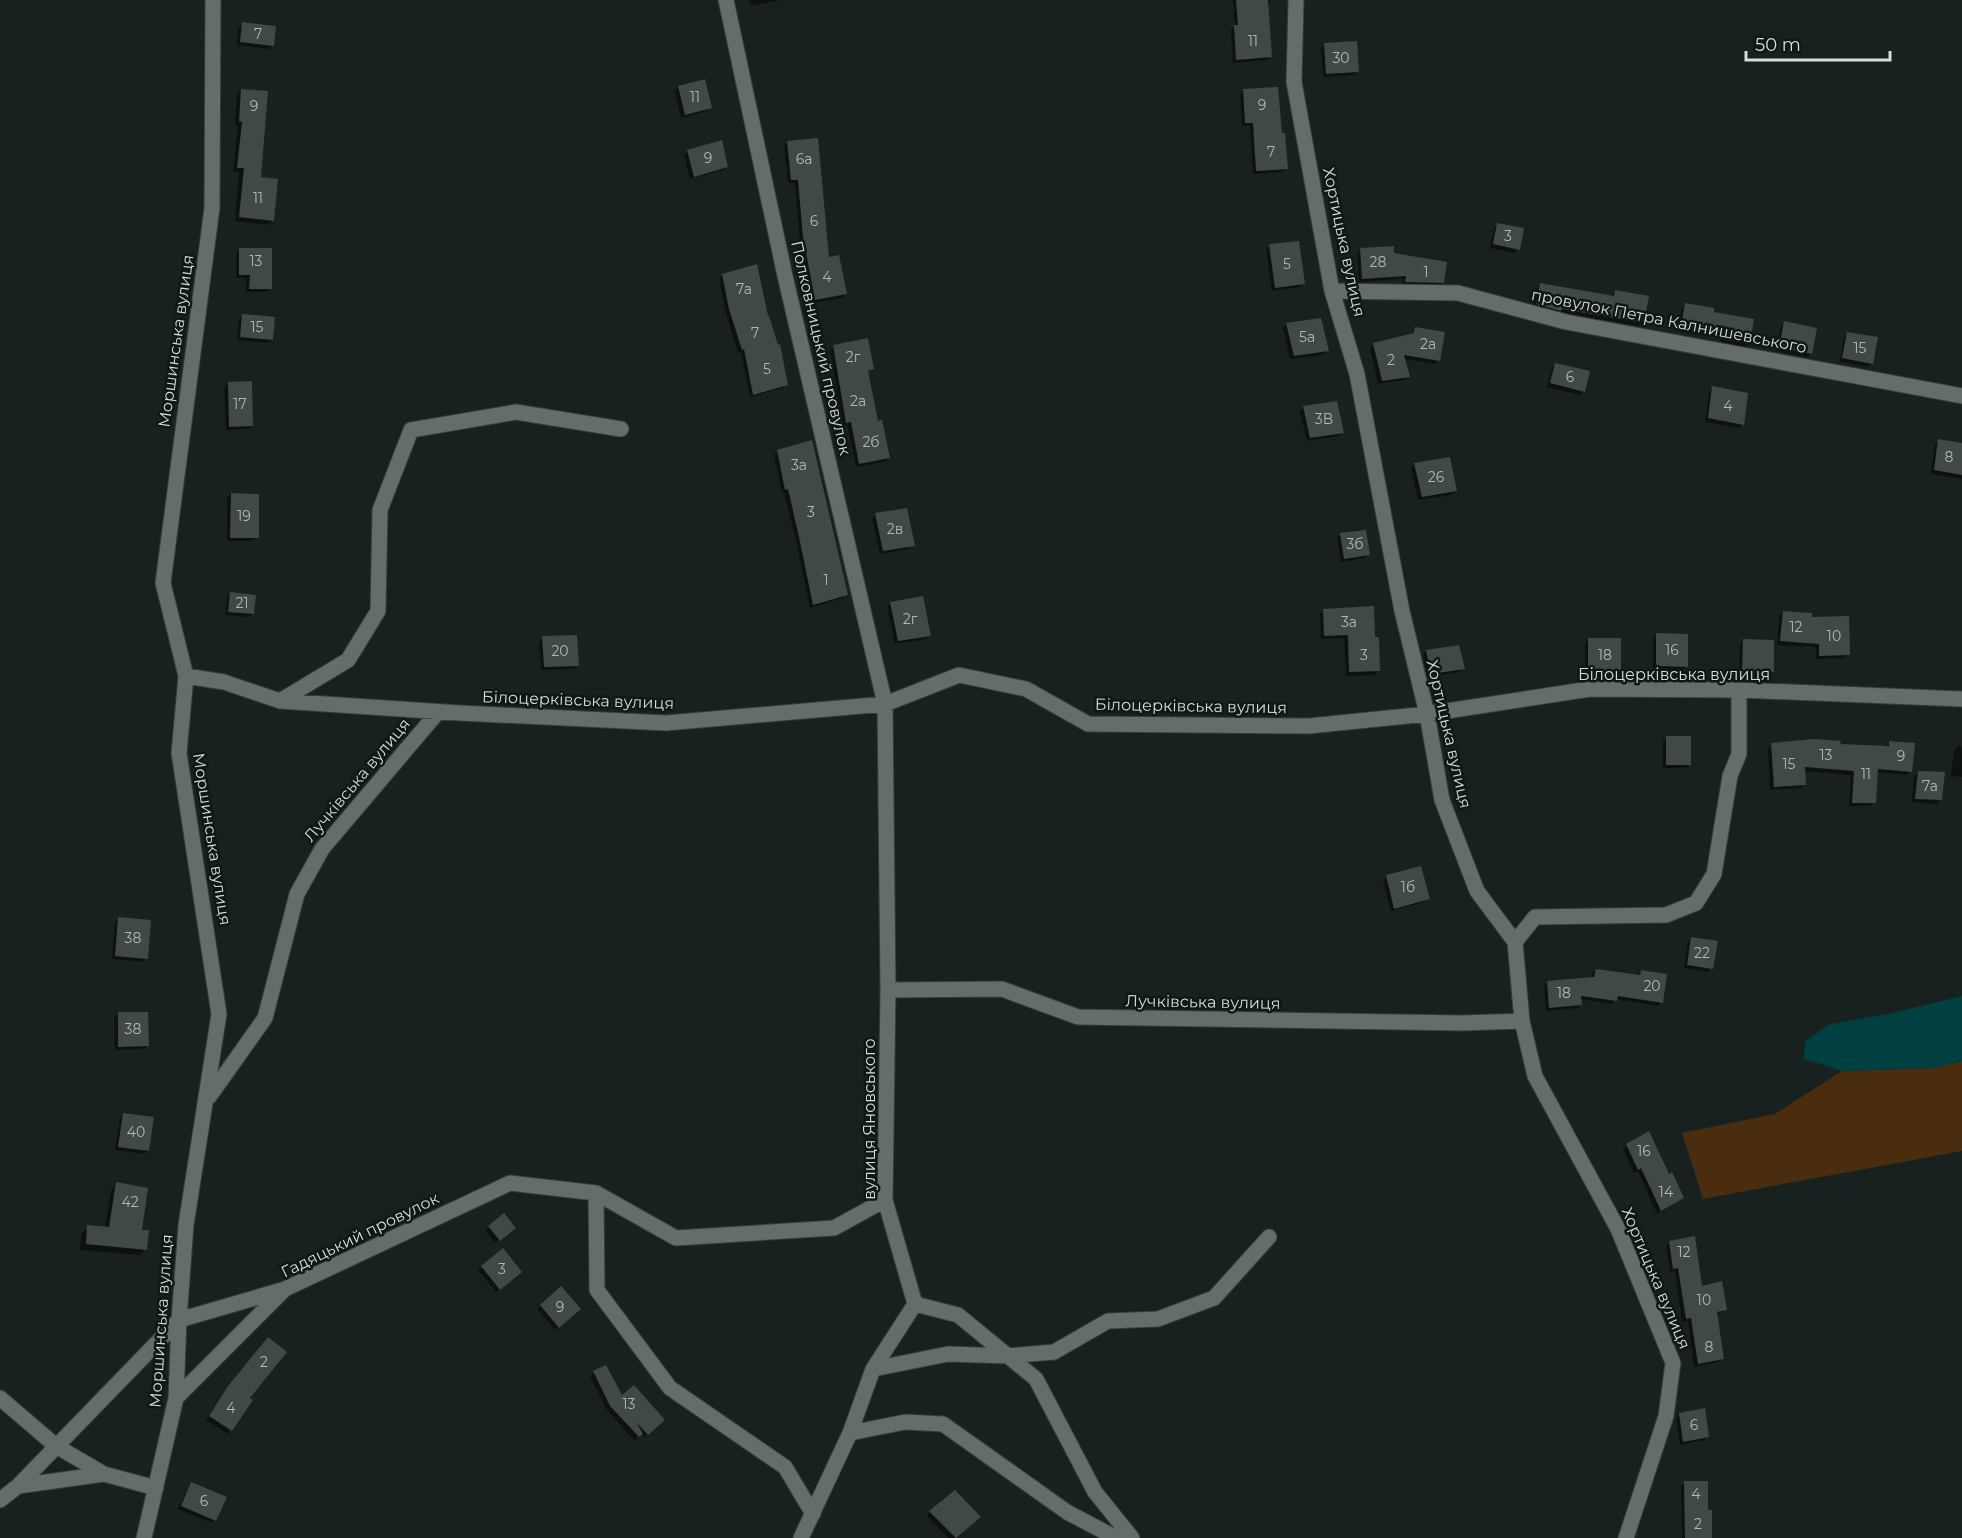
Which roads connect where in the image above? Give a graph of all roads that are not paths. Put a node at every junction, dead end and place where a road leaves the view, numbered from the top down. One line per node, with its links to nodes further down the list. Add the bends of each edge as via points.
1 (213, 0): 7 (street, Моршинська вулиця, via 212,208 163,583)
2 (726, 0): 13 (street, Полковницький провулок, via 785,276)
3 (1296, 0): 4 (street, Хортицька вулиця, via 1294,82)
4 (1332, 291): 5 (street, провулок Петра Калнишевського, via 1458,292 1566,322); 15 (street, Хортицька вулиця, via 1357,374)
5 (1962, 396)
6 (621, 429): 12 (street, via 516,412 411,430 380,510 378,611 348,660)
7 (186, 676): 12 (street, Білоцерківська вулиця, via 224,682); 19 (street, Моршинська вулиця, via 179,753 219,1014)
8 (1962, 687): 10 (street)
9 (1739, 690): 10 (street, Білоцерківська вулиця); 15 (street, Білоцерківська вулиця, via 1590,689); 16 (street, via 1739,753 1730,776 1714,874 1696,903 1666,915 1535,917)
10 (1941, 699): 11 (street, Білоцерківська вулиця)
11 (1962, 699)
12 (280, 701): 14 (street, Білоцерківська вулиця)
13 (885, 704): 14 (street, Білоцерківська вулиця, via 666,723); 15 (street, Білоцерківська вулиця, via 959,675 1026,689 1088,724 1309,726); 17 (street, вулиця Яновського)
14 (438, 712): 19 (street, Лучківська вулиця, via 322,849 297,894 265,1018)
15 (1426, 714): 16 (street, Хортицька вулиця, via 1442,800 1473,881)
16 (1515, 942): 18 (street, Хортицька вулиця)
17 (888, 990): 18 (street, Лучківська вулиця, via 1002,989 1078,1017); 21 (street, вулиця Яновського)
18 (1522, 1021): 41 (street, Хортицька вулиця, via 1534,1076 1618,1229 1673,1363 1666,1416)
19 (206, 1100): 25 (street, Моршинська вулиця, via 186,1225)
20 (596, 1193): 21 (street, Гадяцький провулок, via 676,1238 834,1228); 23 (street, Гадяцький провулок, via 510,1184); 36 (street, via 597,1290 670,1388 785,1467)
21 (885, 1200): 24 (street, вулиця Яновського)
22 (1269, 1237): 26 (street, via 1214,1298 1158,1319 1108,1322 1054,1352)
23 (285, 1289): 25 (street); 29 (street, Гадяцький провулок)
24 (915, 1304): 26 (street, via 958,1315); 27 (street)
25 (178, 1320): 29 (street, Моршинська вулиця); 31 (street)
26 (1008, 1356): 27 (street, via 948,1354); 40 (street, via 1035,1379 1095,1492)
27 (873, 1369): 30 (street)
28 (0, 1398): 31 (street)
29 (176, 1398): 34 (street, Моршинська вулиця)
30 (850, 1433): 36 (street); 39 (street, via 904,1422 943,1424 1067,1512)
31 (56, 1446): 32 (street); 33 (street)
32 (104, 1474): 33 (street); 34 (street)
33 (18, 1486): 35 (street)
34 (156, 1488): 37 (street, Моршинська вулиця)
35 (0, 1500)
36 (813, 1514): 38 (street)
37 (144, 1538)
38 (801, 1538)
39 (1116, 1538)
40 (1132, 1538)
41 (1626, 1538)

